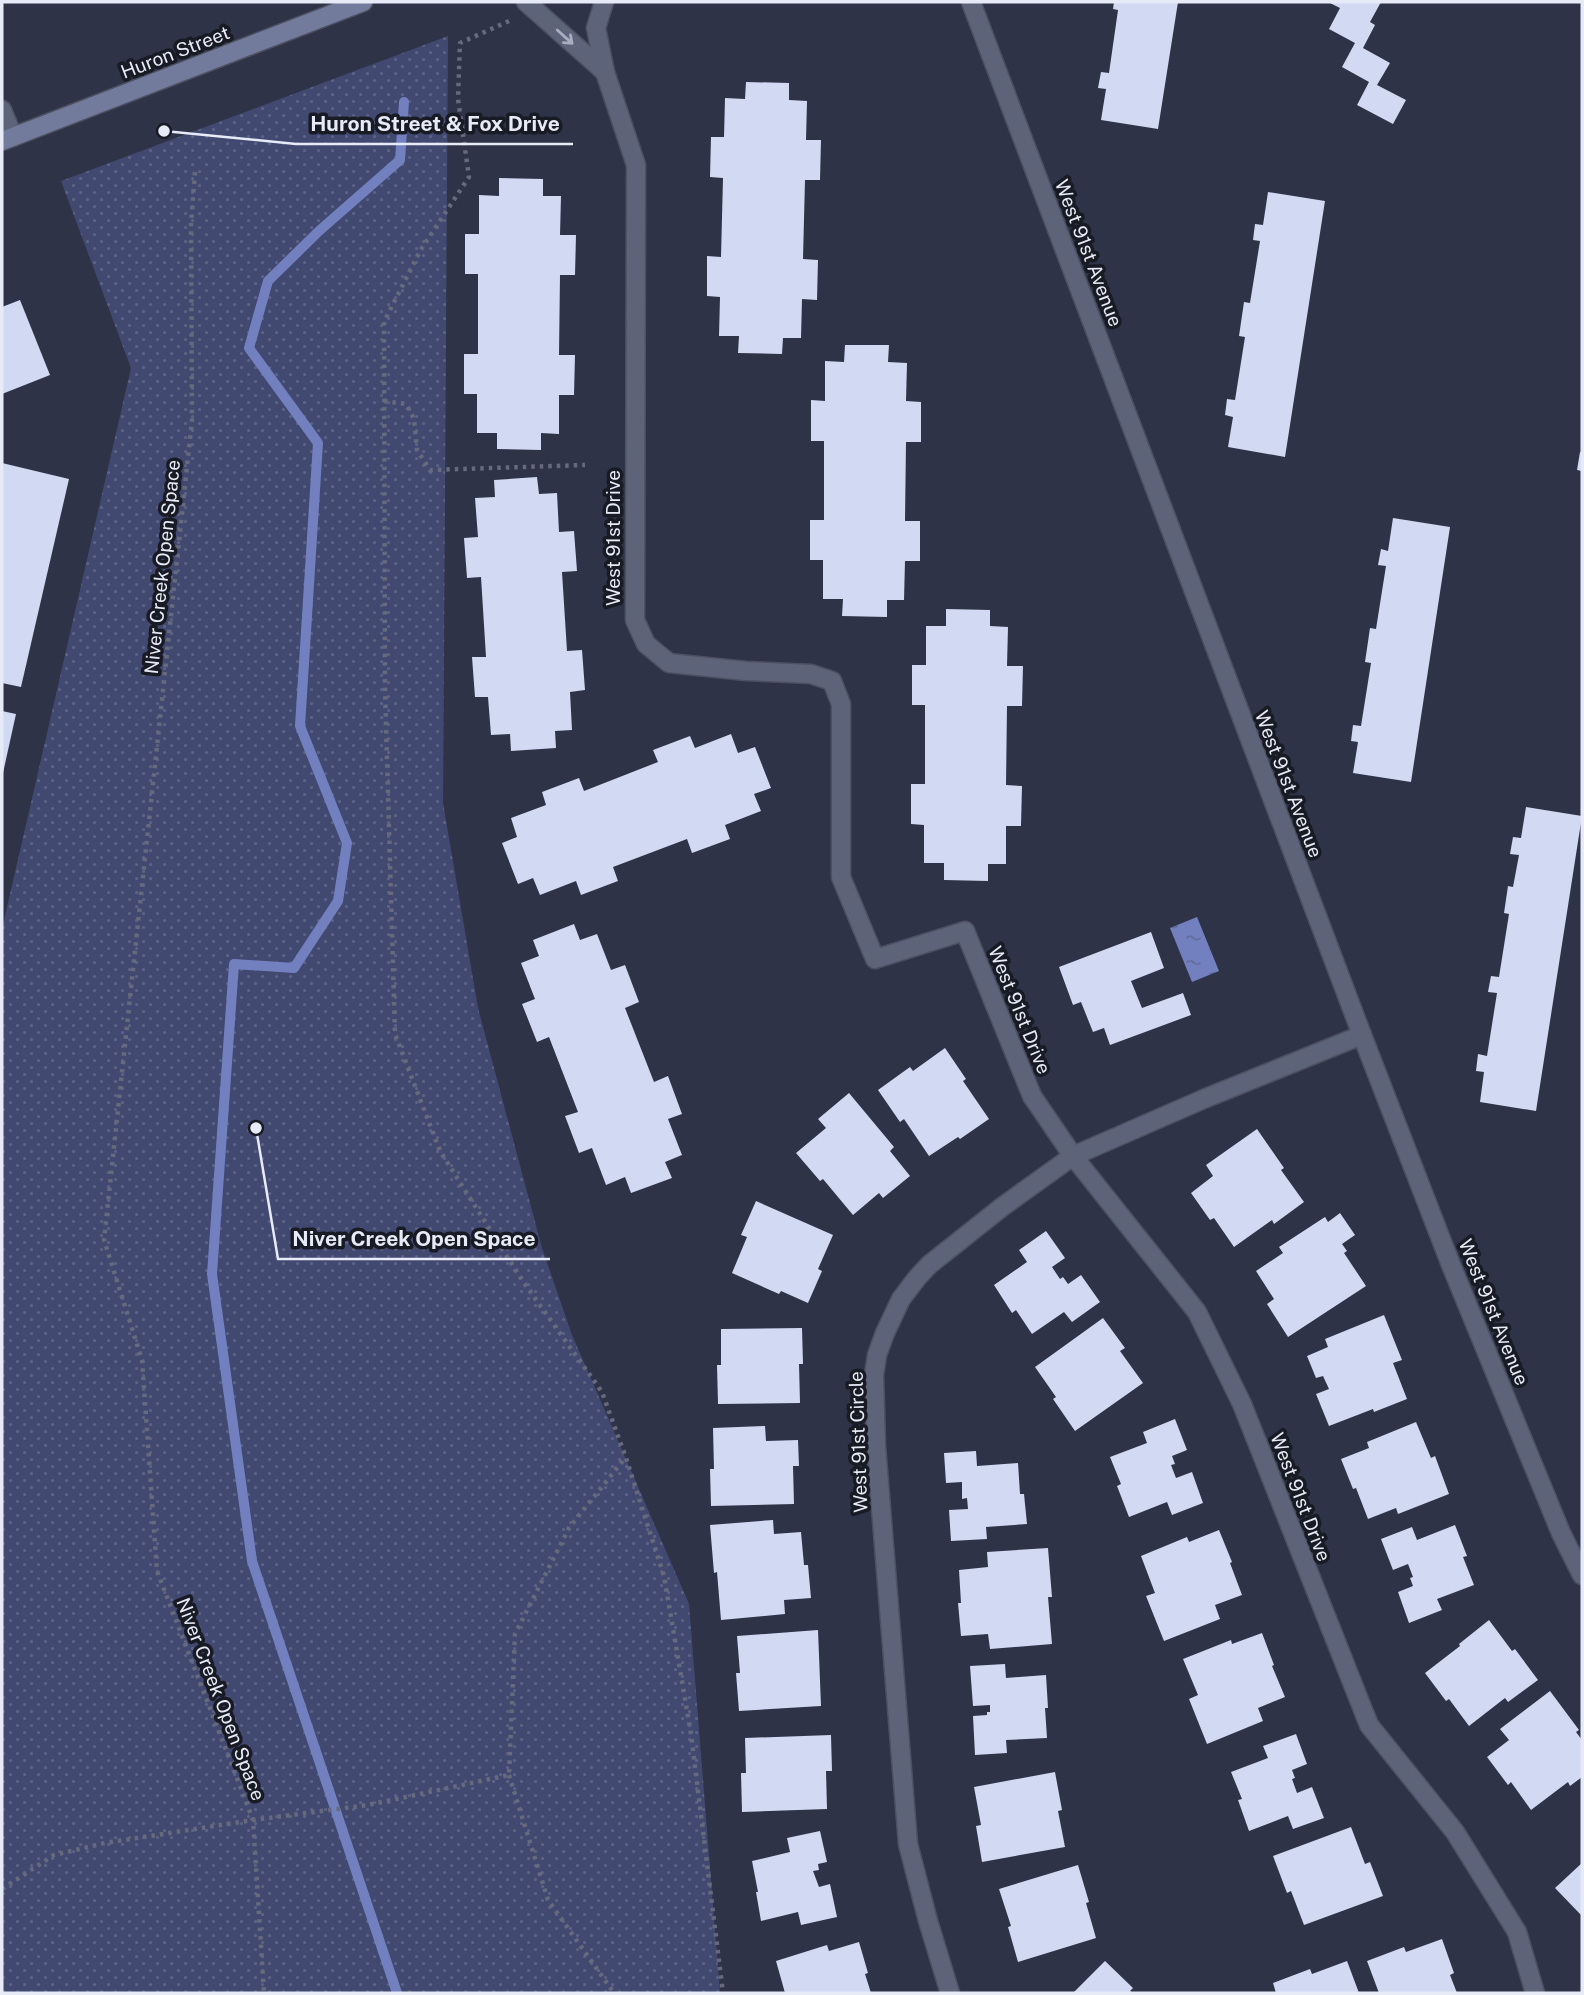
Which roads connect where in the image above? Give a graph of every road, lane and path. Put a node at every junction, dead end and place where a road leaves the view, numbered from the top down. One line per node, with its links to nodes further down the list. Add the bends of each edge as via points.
1 (363, 2): 7 (main road, Huron Street)
2 (604, 2): 5 (street, via 596,28)
3 (971, 2): 11 (street, West 91st Avenue)
4 (530, 6): 5 (street, one-way to 5); 9 (path, via 460,43 458,99 469,177 420,251 384,323)
5 (605, 72): 12 (street, West 91st Drive, via 636,165 635,620 646,645 670,663 811,674 832,681 841,704 841,877 874,959 965,931 1032,1096)
6 (2, 110): 7 (street)
7 (7, 139)
8 (195, 172): 16 (path, Niver Creek Open Space, via 192,420 104,1240 142,1360 157,1571)
9 (384, 401): 10 (path, via 406,404 414,419 417,450 430,470); 13 (path, via 385,690 395,1034 440,1152 522,1280 602,1392)
10 (585, 465)
11 (1362, 1035): 12 (street, West 91st Circle); 14 (street, West 91st Avenue, via 1472,1316)
12 (1073, 1156): 21 (street, West 91st Circle, via 916,1278 885,1334 874,1375 908,1844); 22 (street, West 91st Drive, via 1197,1312 1242,1404 1370,1725 1455,1832 1517,1932)
13 (626, 1458): 15 (path, via 569,1528 515,1634); 20 (path, via 664,1576 691,1734)
14 (1582, 1574)
15 (509, 1775): 16 (path, Niver Creek Open Space, via 368,1805); 19 (path, via 548,1900)
16 (253, 1820): 17 (path, via 54,1855); 18 (path, Niver Creek Open Space)
17 (2, 1889)
18 (264, 1993)
19 (614, 1993)
20 (723, 1993)
21 (950, 1993)
22 (1535, 1993)

